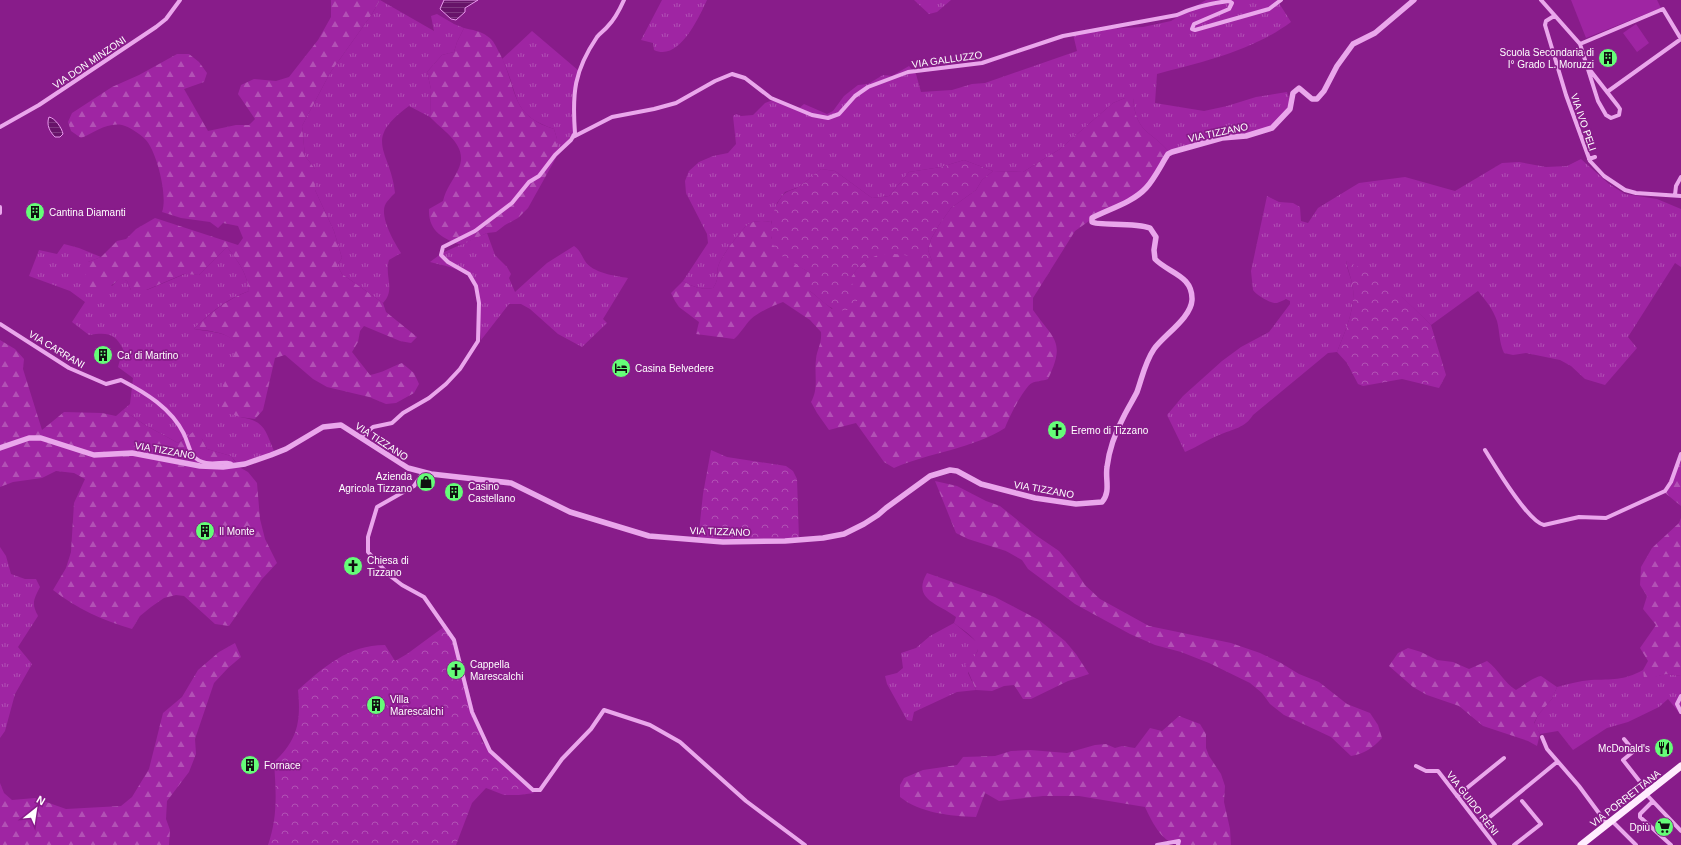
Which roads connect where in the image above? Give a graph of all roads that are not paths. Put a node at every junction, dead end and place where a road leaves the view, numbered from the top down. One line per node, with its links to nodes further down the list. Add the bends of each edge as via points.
1 (180, 0): 11 (street, VIA DON MINZONI, via 166,19 156,27 39,105)
2 (624, 0): 12 (street, via 609,26 598,35 578,73 573,99)
3 (1281, 0): 12 (street, VIA GALLUZZO, via 1269,9 1195,30 1192,29 1194,24 1229,9 1232,3 1218,2 1190,8 1177,15 1063,36 982,63 908,72 868,86 839,114 828,118 812,115 771,98 745,78 732,74 676,103 612,117)
4 (1414, 0): 28 (street, VIA TIZZANO, via 1375,33 1354,44 1317,99 1312,99 1299,88 1293,93 1290,109 1272,128 1246,136 1222,138 1168,154 1141,192 1092,218 1092,222 1097,224 1130,224 1150,228 1156,237 1156,259 1184,279 1192,293 1191,305 1185,315 1149,357 1137,392 1121,421 1105,476 1108,491 1102,502 1076,504 1034,498 981,484 950,470 930,476 869,521 844,534 785,541 723,542 649,536 570,512 511,482)
5 (1541, 0): 6 (street)
6 (1554, 16): 8 (street); 14 (street, VIA IVO PELI, via 1546,21 1545,25)
7 (1681, 39): 8 (street, via 1663,9); 10 (street)
8 (1580, 44): 9 (street)
9 (1586, 65): 10 (street); 10 (street, via 1598,101 1606,115 1611,118 1619,115 1620,109)
10 (1607, 92)
11 (0, 127)
12 (573, 137): 21 (street, via 512,203 474,231 443,247 441,255 469,274 476,286 479,303 478,341 464,364 429,398 392,423 373,427)
13 (1595, 157): 14 (street)
14 (1589, 159): 16 (street, VIA IVO PELI, via 1604,176 1625,190)
15 (1681, 177): 16 (street)
16 (1675, 195): 17 (street, VIA IVO PELI)
17 (1681, 196)
18 (0, 207): 19 (street)
19 (0, 213)
20 (0, 324): 27 (street, VIA CARRANI, via 78,373 106,384 121,380 151,396 179,426 195,459 210,464 228,462)
21 (361, 437): 27 (street, VIA TIZZANO, via 341,425 323,427 286,449); 28 (street, VIA TIZZANO, via 393,460)
22 (7, 446): 23 (street, VIA TIZZANO); 25 (street); 27 (street, VIA TIZZANO, via 29,438 41,438 94,455 132,453 212,467)
23 (0, 448)
24 (1485, 450): 26 (street, via 1530,515 1539,524 1544,525 1579,517 1606,518 1665,491)
25 (0, 451)
26 (1681, 454)
27 (233, 466)
28 (424, 473): 44 (street, via 414,486 377,507 368,537 368,552 389,575 424,597 454,640 472,712 490,751 533,790 540,790 604,710 650,725 680,742 746,801)
29 (1681, 696): 30 (street, via 1677,704)
30 (1681, 712)
31 (1542, 737): 34 (street)
32 (1624, 739): 37 (street, via 1634,751 1623,760)
33 (1504, 758): 38 (street)
34 (1557, 762): 41 (street, via 1594,807); 42 (street)
35 (1416, 766): 38 (street, VIA GUIDO RENI, via 1426,771 1438,771)
36 (1681, 766): 37 (main road, VIA PORRETTANA)
37 (1647, 793): 40 (street); 41 (main road, VIA PORRETTANA)
38 (1457, 796): 42 (street, VIA GUIDO RENI)
39 (1522, 801): 48 (street, via 1541,824)
40 (1652, 802): 43 (street); 51 (street, via 1640,817)
41 (1610, 822): 49 (main road, VIA PORRETTANA); 50 (street)
42 (1480, 825): 47 (street, VIA GUIDO RENI)
43 (1681, 831)
44 (805, 845)
45 (1157, 845): 46 (street, via 1179,841)
46 (1178, 845)
47 (1495, 845)
48 (1514, 845)
49 (1581, 845)
50 (1636, 845)
51 (1671, 845)

